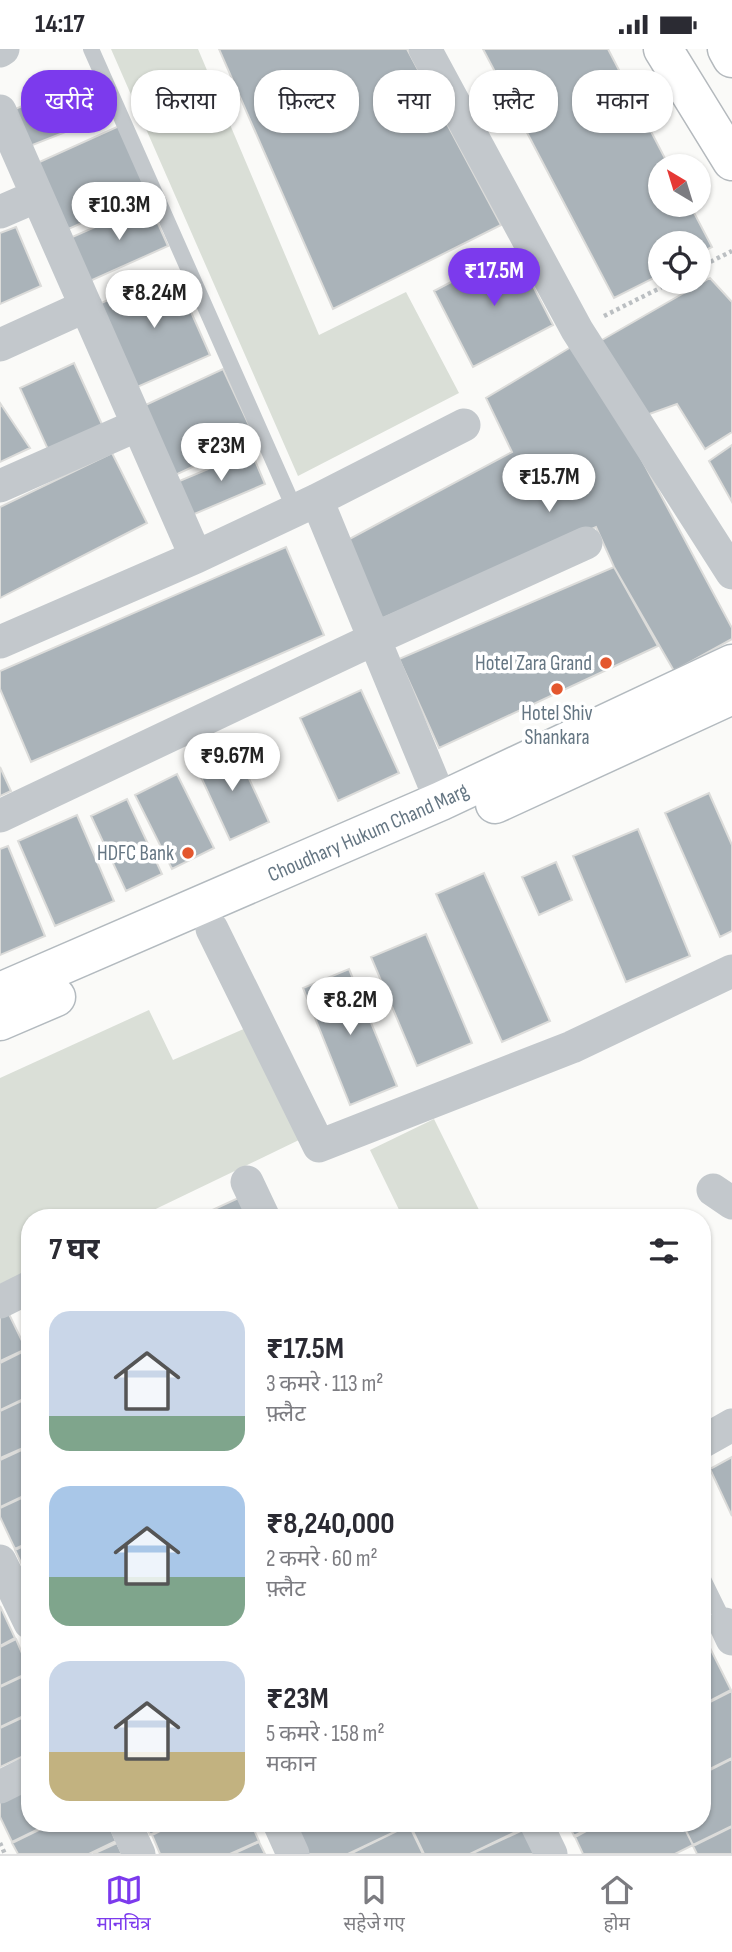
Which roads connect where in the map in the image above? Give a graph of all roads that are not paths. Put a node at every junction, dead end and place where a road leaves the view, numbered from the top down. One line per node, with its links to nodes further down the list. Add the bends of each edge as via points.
1 (91, 49): 15 (lane)
2 (425, 49): 18 (street, via 578,330)
3 (663, 49): 7 (main road)
4 (727, 49): 5 (main road)
5 (732, 58)
6 (0, 111): 8 (street)
7 (732, 161)
8 (37, 196): 9 (street); 10 (street)
9 (0, 212)
10 (86, 306): 11 (street); 12 (street)
11 (0, 345)
12 (138, 425): 14 (street); 17 (street)
13 (464, 425): 15 (street)
14 (0, 486)
15 (306, 505): 17 (street); 19 (street)
16 (586, 543): 19 (street)
17 (196, 557): 20 (street)
18 (732, 573)
19 (374, 639): 23 (street); 24 (street)
20 (0, 642)
21 (732, 664): 23 (main road, Choudhary Hukum Chand Marg)
22 (732, 695): 25 (main road, Choudhary Hukum Chand Marg, via 452,825)
23 (441, 801): 27 (main road, Choudhary Hukum Chand Marg)
24 (0, 816)
25 (212, 929): 26 (street, via 319,1146 527,1066); 28 (main road, Choudhary Hukum Chand Marg)
26 (732, 971)
27 (0, 992)
28 (0, 1021)
29 (247, 1182): 30 (street)
30 (260, 1209)
31 (21, 1292): 32 (street)
32 (0, 1302)
33 (732, 1425): 34 (street)
34 (711, 1437)
35 (0, 1561): 37 (street)
36 (711, 1596): 38 (lane)
37 (21, 1604)
38 (728, 1631)
39 (21, 1776): 40 (street)
40 (0, 1787)
41 (129, 1832): 44 (street)
42 (283, 1832): 45 (street)
43 (540, 1832): 46 (street)
44 (139, 1854)
45 (293, 1854)
46 (551, 1854)

